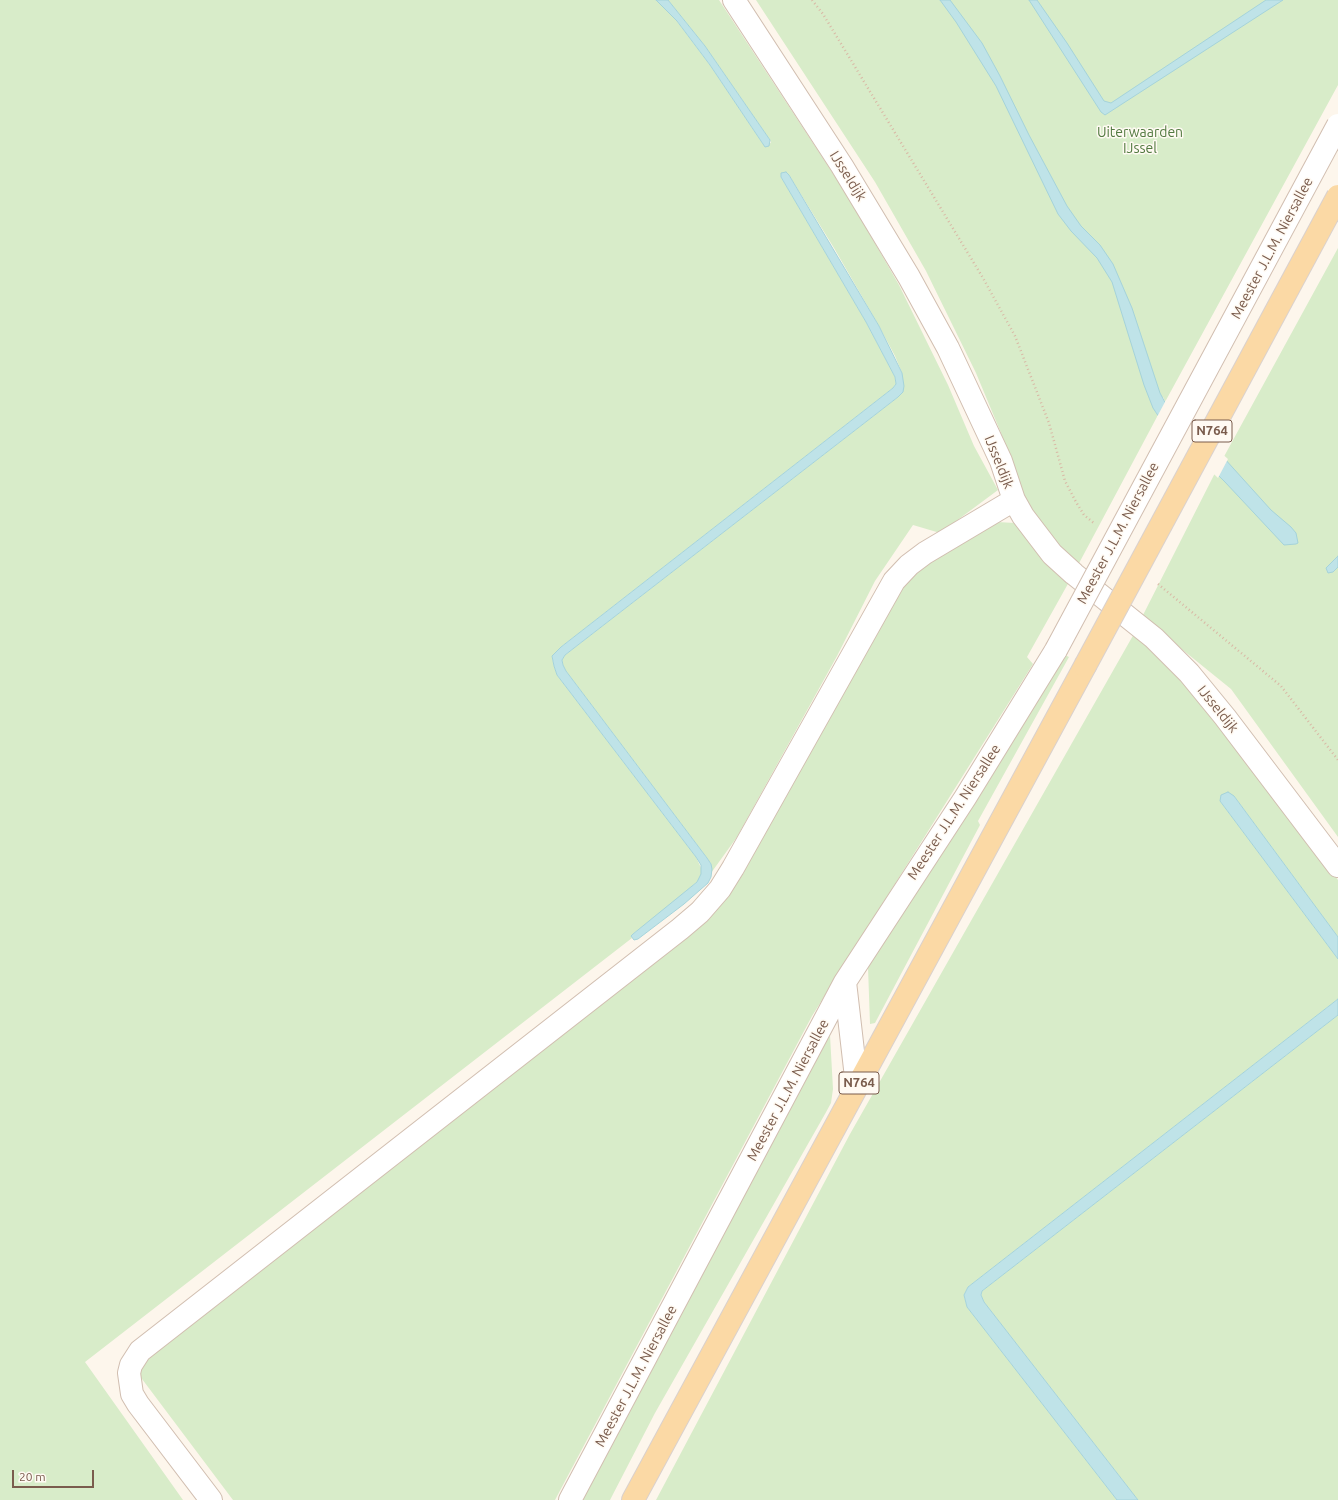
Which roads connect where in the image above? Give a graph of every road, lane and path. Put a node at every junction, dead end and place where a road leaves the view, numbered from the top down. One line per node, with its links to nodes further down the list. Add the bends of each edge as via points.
1 (734, 0): 5 (street, IJsseldijk, via 842,166 909,277 948,348 1001,461)
2 (812, 0): 6 (path, via 823,14 979,271 1011,330 1049,423 1065,481 1084,515)
3 (1338, 125): 10 (street, Meester J.L.M. Niersallee, bridge, via 1056,650 965,798)
4 (1338, 196): 11 (main road, N764, bridge)
5 (1014, 500): 9 (street, IJsseldijk, via 1026,522 1052,554 1154,638 1189,673); 12 (street, via 924,553 894,581 734,868 700,912 140,1351 129,1373 132,1394)
6 (1095, 525)
7 (1156, 582): 8 (path, via 1281,686)
8 (1338, 760)
9 (1338, 866)
10 (845, 982): 11 (street); 13 (street, Meester J.L.M. Niersallee)
11 (857, 1086): 14 (main road, N764)
12 (211, 1500)
13 (570, 1500)
14 (633, 1500)

